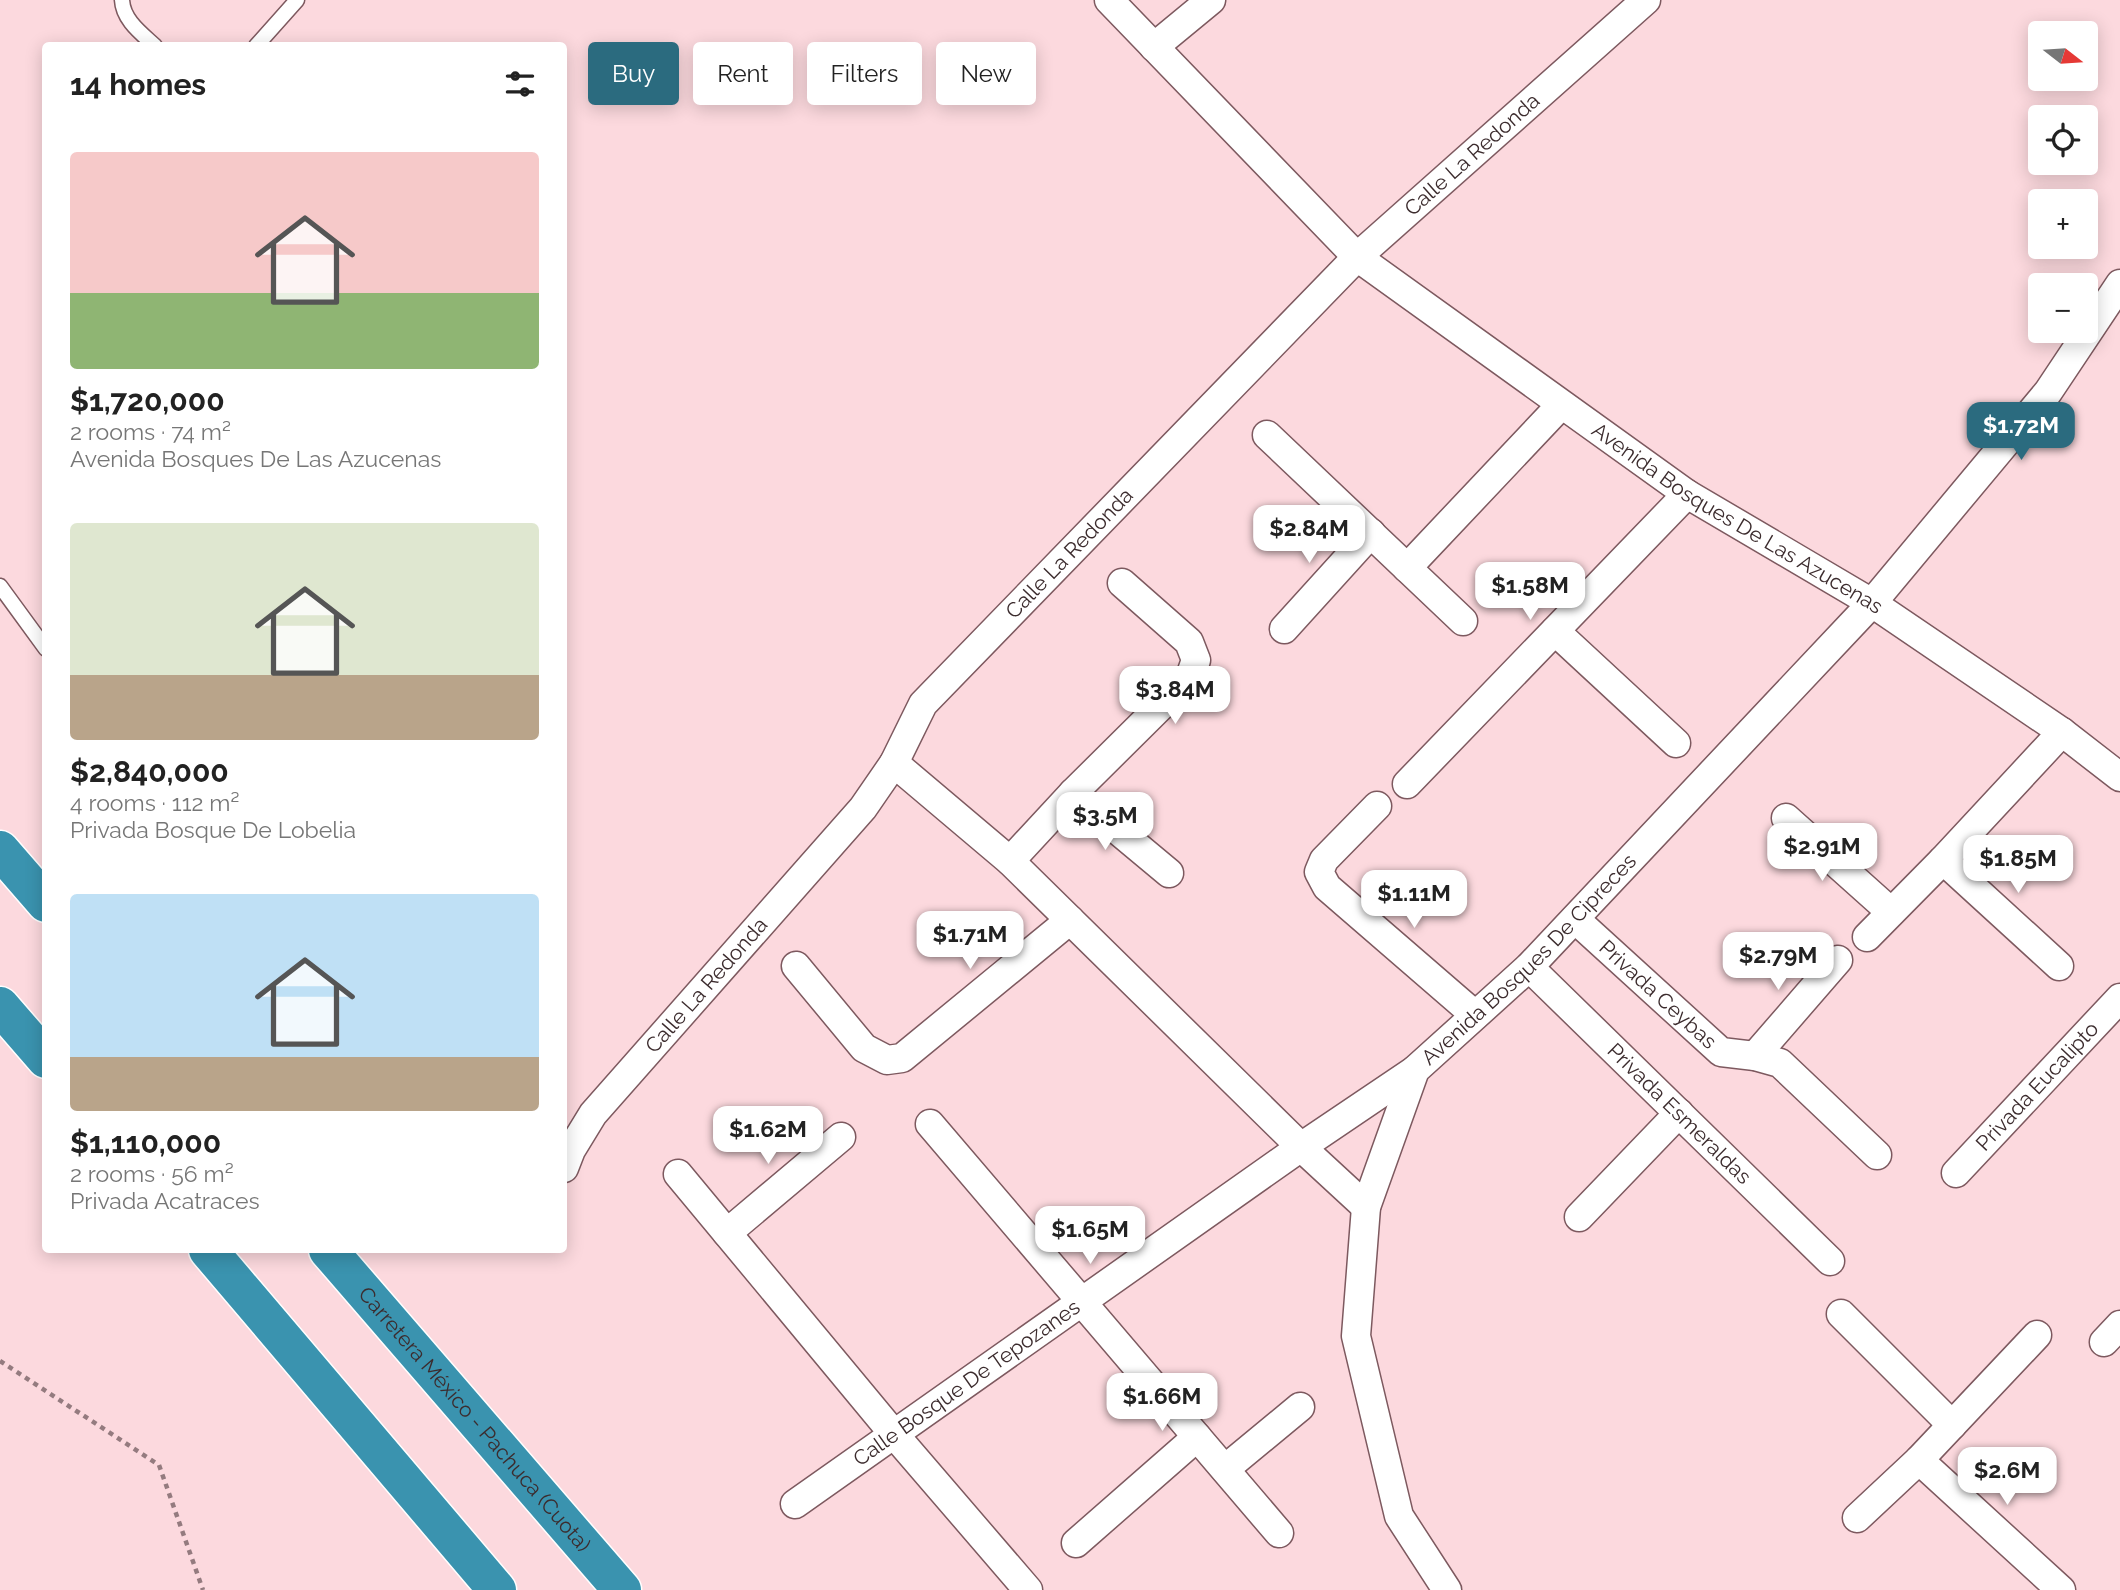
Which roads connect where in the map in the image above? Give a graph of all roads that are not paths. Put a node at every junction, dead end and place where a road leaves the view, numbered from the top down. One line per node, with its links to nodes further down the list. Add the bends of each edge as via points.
1 (122, 0): 6 (lane, via 133,26)
2 (297, 0): 7 (lane)
3 (1109, 0): 8 (street, Avenida Bosques De Las Azucenas)
4 (1210, 0): 8 (street)
5 (1646, 0): 9 (street, Calle La Redonda)
6 (151, 42)
7 (260, 42)
8 (1154, 47): 9 (street, Avenida Bosques De Las Azucenas)
9 (1357, 257): 11 (street, Avenida Bosques De Las Azucenas); 25 (street, Calle La Redonda, via 923,704)
10 (2120, 285): 18 (street, Avenida Bosques De Cipreces, via 2048,392)
11 (1561, 405): 13 (street, Avenida Bosques De Las Azucenas); 15 (street)
12 (1267, 435): 14 (street)
13 (1688, 494): 18 (street, Avenida Bosques De Las Azucenas); 21 (street)
14 (1371, 533): 15 (street); 20 (street)
15 (1407, 568): 19 (street)
16 (1122, 583): 28 (street, via 1189,642 1196,660 1190,677)
17 (0, 586): 22 (lane)
18 (1872, 603): 23 (street, Avenida Bosques De Las Azucenas); 37 (street, Avenida Bosques De Cipreces)
19 (1463, 621)
20 (1284, 629)
21 (1555, 631): 24 (street); 27 (street)
22 (42, 644)
23 (2062, 732): 26 (street, Avenida Bosques De Las Azucenas); 32 (street)
24 (1676, 743)
25 (894, 763): 33 (street); 55 (street, Calle La Redonda, via 863,808 593,1114)
26 (2120, 777)
27 (1407, 784)
28 (1073, 793): 33 (street); 34 (street)
29 (1377, 806): 45 (street, via 1324,860 1319,872 1327,887)
30 (1786, 818): 36 (street)
31 (0, 850): 35 (highway)
32 (1943, 860): 36 (street); 43 (street)
33 (1010, 861): 38 (street)
34 (1169, 873)
35 (42, 898)
36 (1891, 912): 39 (street)
37 (1575, 919): 42 (street, Avenida Bosques De Cipreces); 48 (street, Privada Ceybas, via 1721,1052)
38 (1070, 920): 41 (street, via 902,1058 887,1060 864,1048); 53 (street)
39 (1867, 937)
40 (1838, 960): 48 (street)
41 (796, 966)
42 (1529, 967): 45 (street, Avenida Bosques De Cipreces); 50 (street, Privada Esmeraldas)
43 (2059, 967)
44 (0, 1006): 47 (highway)
45 (1475, 1015): 49 (street, Avenida Bosques De Cipreces)
46 (2114, 1017): 56 (street, Privada Eucalipto)
47 (42, 1054)
48 (1755, 1056): 54 (street, Privada Ceybas, via 1780,1063)
49 (1415, 1070): 53 (street, Calle Bosque De Tepozanes); 58 (street, Avenida Bosques De Cipreces)
50 (1679, 1113): 59 (street); 63 (street, Privada Esmeraldas)
51 (930, 1124): 64 (street)
52 (841, 1138): 60 (street)
53 (1301, 1147): 58 (street); 64 (street, Calle Bosque De Tepozanes)
54 (1877, 1155)
55 (567, 1160)
56 (1956, 1173)
57 (678, 1174): 60 (street)
58 (1366, 1207): 80 (street, Avenida Bosques De Cipreces, via 1356,1336 1399,1516)
59 (1579, 1217)
60 (727, 1233): 69 (street)
61 (211, 1253): 77 (highway)
62 (331, 1253): 78 (highway, Carretera México - Pachuca (Cuota))
63 (1830, 1261)
64 (1082, 1301): 69 (street, Calle Bosque De Tepozanes); 70 (street)
65 (1842, 1314): 68 (street)
66 (2037, 1335): 68 (street)
67 (1300, 1407): 72 (street)
68 (1952, 1425): 71 (street)
69 (893, 1433): 73 (street, Calle Bosque De Tepozanes); 79 (street)
70 (1197, 1437): 72 (street); 76 (street)
71 (1919, 1460): 74 (street); 81 (street)
72 (1225, 1469): 75 (street)
73 (795, 1504)
74 (1857, 1518)
75 (1279, 1533)
76 (1076, 1543)
77 (497, 1590)
78 (622, 1590)
79 (1028, 1590)
80 (1447, 1590)
81 (2061, 1590)

